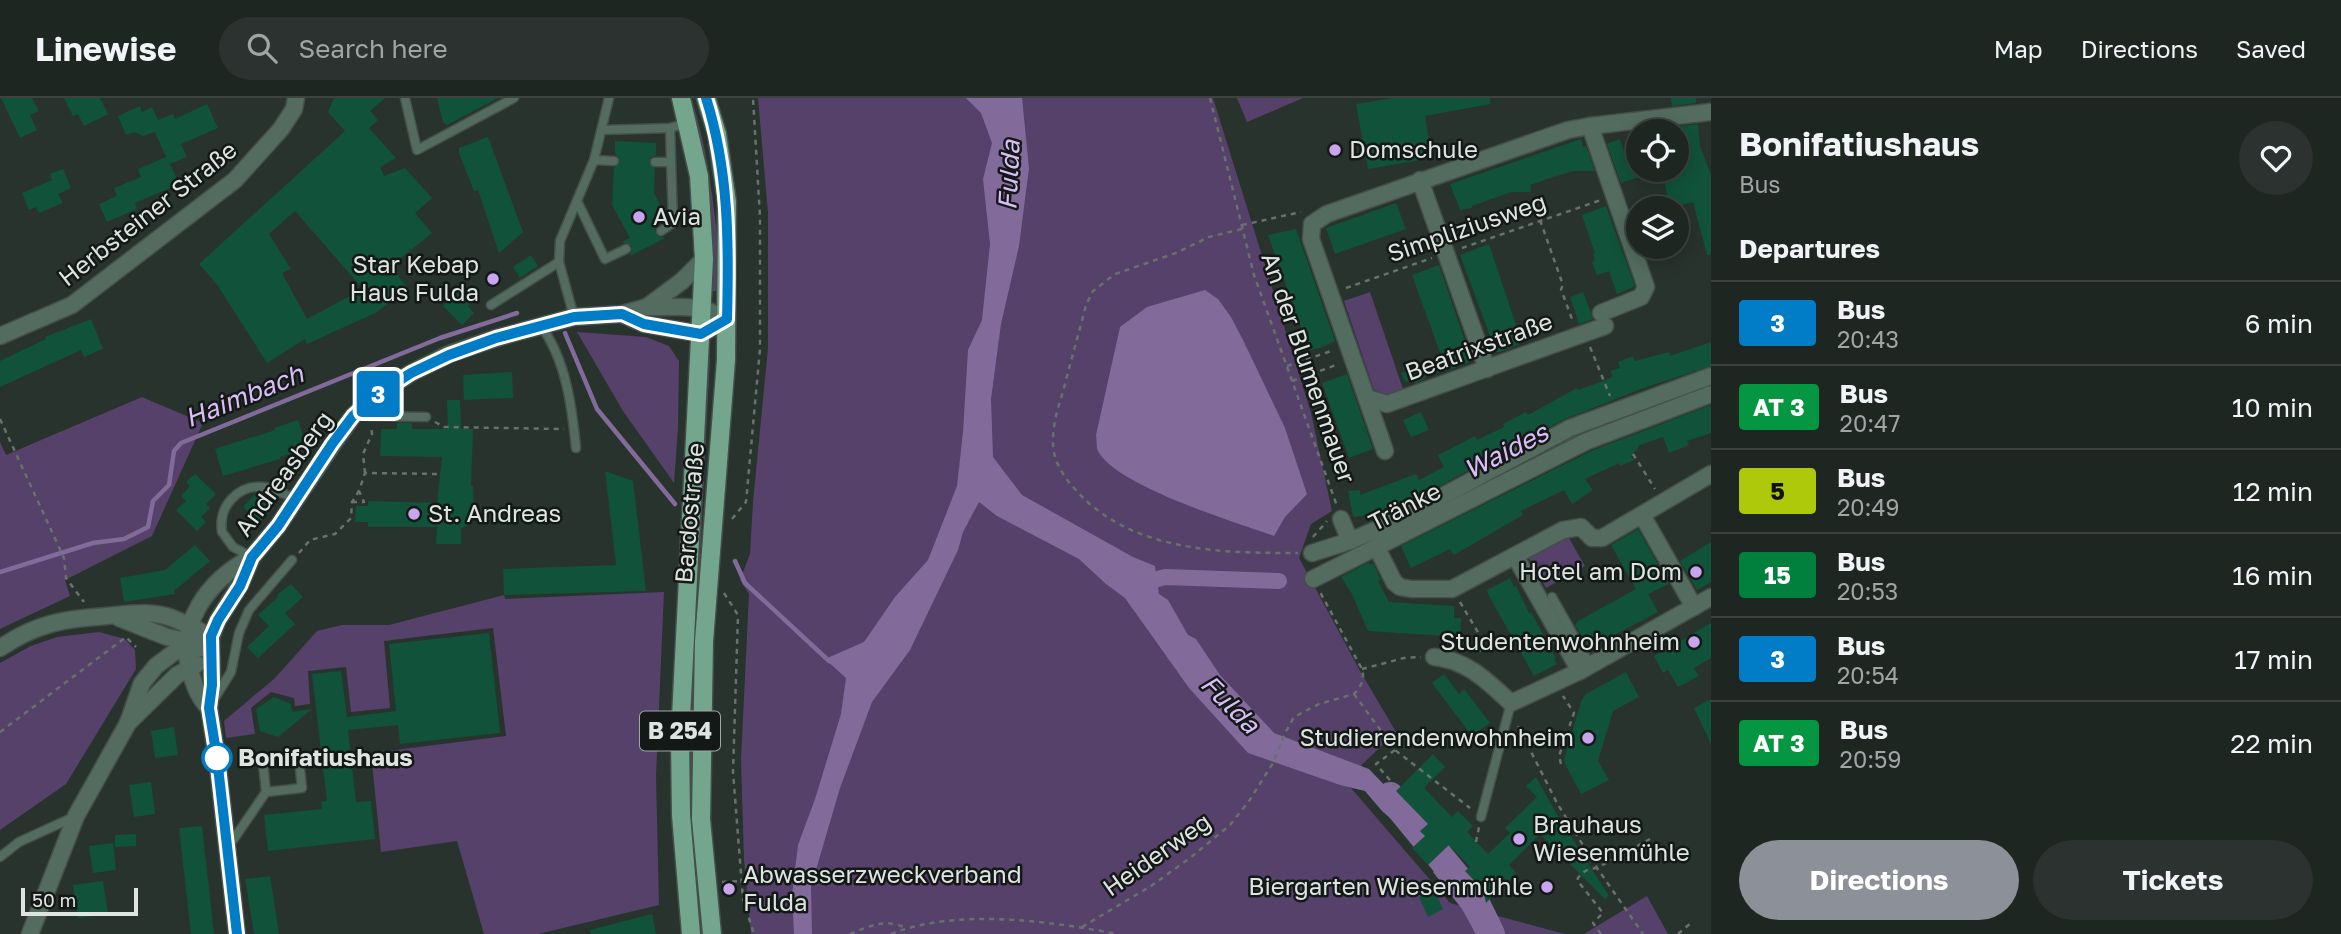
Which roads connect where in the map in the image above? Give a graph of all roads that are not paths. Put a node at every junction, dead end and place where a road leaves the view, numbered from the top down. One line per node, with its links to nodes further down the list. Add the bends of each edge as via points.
1 (296, 98): 30 (street, Herbsteiner Straße, via 281,130 235,180 72,305)
2 (405, 98): 3 (lane, via 417,150)
3 (514, 98)
4 (609, 98): 11 (lane)
5 (681, 98): 8 (main road, Bardostraße / B 254)
6 (706, 98): 27 (main road, Bardostraße / B 254, via 717,134 727,202)
7 (1711, 112): 9 (street)
8 (688, 123): 10 (lane); 20 (main road, Bardostraße / B 254, via 699,176)
9 (1590, 126): 16 (street); 31 (street, Beatrixstraße, via 1645,292 1581,335)
10 (670, 128): 11 (lane); 15 (lane)
11 (602, 130): 12 (lane)
12 (594, 160): 13 (lane); 17 (lane)
13 (614, 161)
14 (655, 162): 15 (lane)
15 (671, 162): 18 (lane, via 673,223)
16 (1420, 180): 31 (street); 34 (street, via 1327,214 1312,224 1311,239)
17 (578, 203): 19 (lane, via 605,259); 21 (lane, via 560,241)
18 (661, 230)
19 (626, 249)
20 (704, 259): 23 (street, Andreasberg); 24 (main road, Bardostraße / B 254)
21 (559, 262): 22 (lane); 26 (lane)
22 (491, 305)
23 (648, 307): 24 (street, Andreasberg); 25 (street, Andreasberg)
24 (702, 308): 27 (street, Andreasberg); 29 (main road, Bardostraße / B 254)
25 (622, 314): 26 (street, Andreasberg); 29 (street, Andreasberg, via 644,324)
26 (574, 317): 28 (street, Andreasberg)
27 (727, 319): 29 (street); 70 (main road, Bardostraße / B 254, via 704,642 701,819)
28 (541, 326): 35 (street, Andreasberg, via 461,350 411,373); 37 (lane, via 564,373)
29 (701, 334): 69 (main road, Bardostraße / B 254, via 680,738)
30 (0, 336)
31 (1488, 369): 34 (street, Beatrixstraße, via 1387,404)
32 (1711, 376): 43 (street, Tränke, via 1570,428)
33 (1711, 394): 44 (street, Tränke, via 1587,441)
34 (1367, 398): 38 (street)
35 (353, 416): 36 (lane); 40 (street, Andreasberg)
36 (426, 417)
37 (576, 448)
38 (1385, 451)
39 (1711, 474): 41 (street)
40 (296, 499): 47 (street, Andreasberg); 47 (lane, via 256,487 238,493 228,503 221,523 224,537)
41 (1642, 515): 46 (street, via 1602,538 1592,538 1581,527 1563,530); 52 (street)
42 (1336, 516): 43 (street, Tränke)
43 (1350, 541): 45 (street, Tränke)
44 (1377, 548): 46 (street, via 1394,582 1411,589 1452,589); 49 (street, Tränke)
45 (1310, 553)
46 (1515, 556): 58 (street)
47 (252, 557): 53 (street, Andreasberg, via 225,575 198,606); 54 (street, Andreasberg, via 218,620)
48 (292, 560): 60 (lane, via 249,610 231,673)
49 (1313, 579)
50 (1552, 597): 58 (lane)
51 (1711, 597): 52 (street)
52 (1693, 607): 58 (street)
53 (188, 639): 54 (street); 55 (street, via 171,618 128,613 46,624); 57 (street); 61 (street, via 142,683)
54 (211, 647): 57 (street); 60 (street)
55 (0, 648)
56 (1434, 657): 59 (street, via 1460,662 1478,673)
57 (189, 667): 60 (street, via 195,688); 61 (street)
58 (1585, 668): 59 (street)
59 (1510, 707): 64 (lane)
60 (209, 708): 65 (street)
61 (128, 723): 63 (street)
62 (266, 792): 62 (lane, via 302,788 299,759 263,763); 65 (lane)
63 (76, 817): 66 (lane, via 54,824); 67 (street)
64 (1482, 817)
65 (227, 850): 68 (street)
66 (0, 856)
67 (30, 934)
68 (237, 934)
69 (691, 934)
70 (712, 934)

